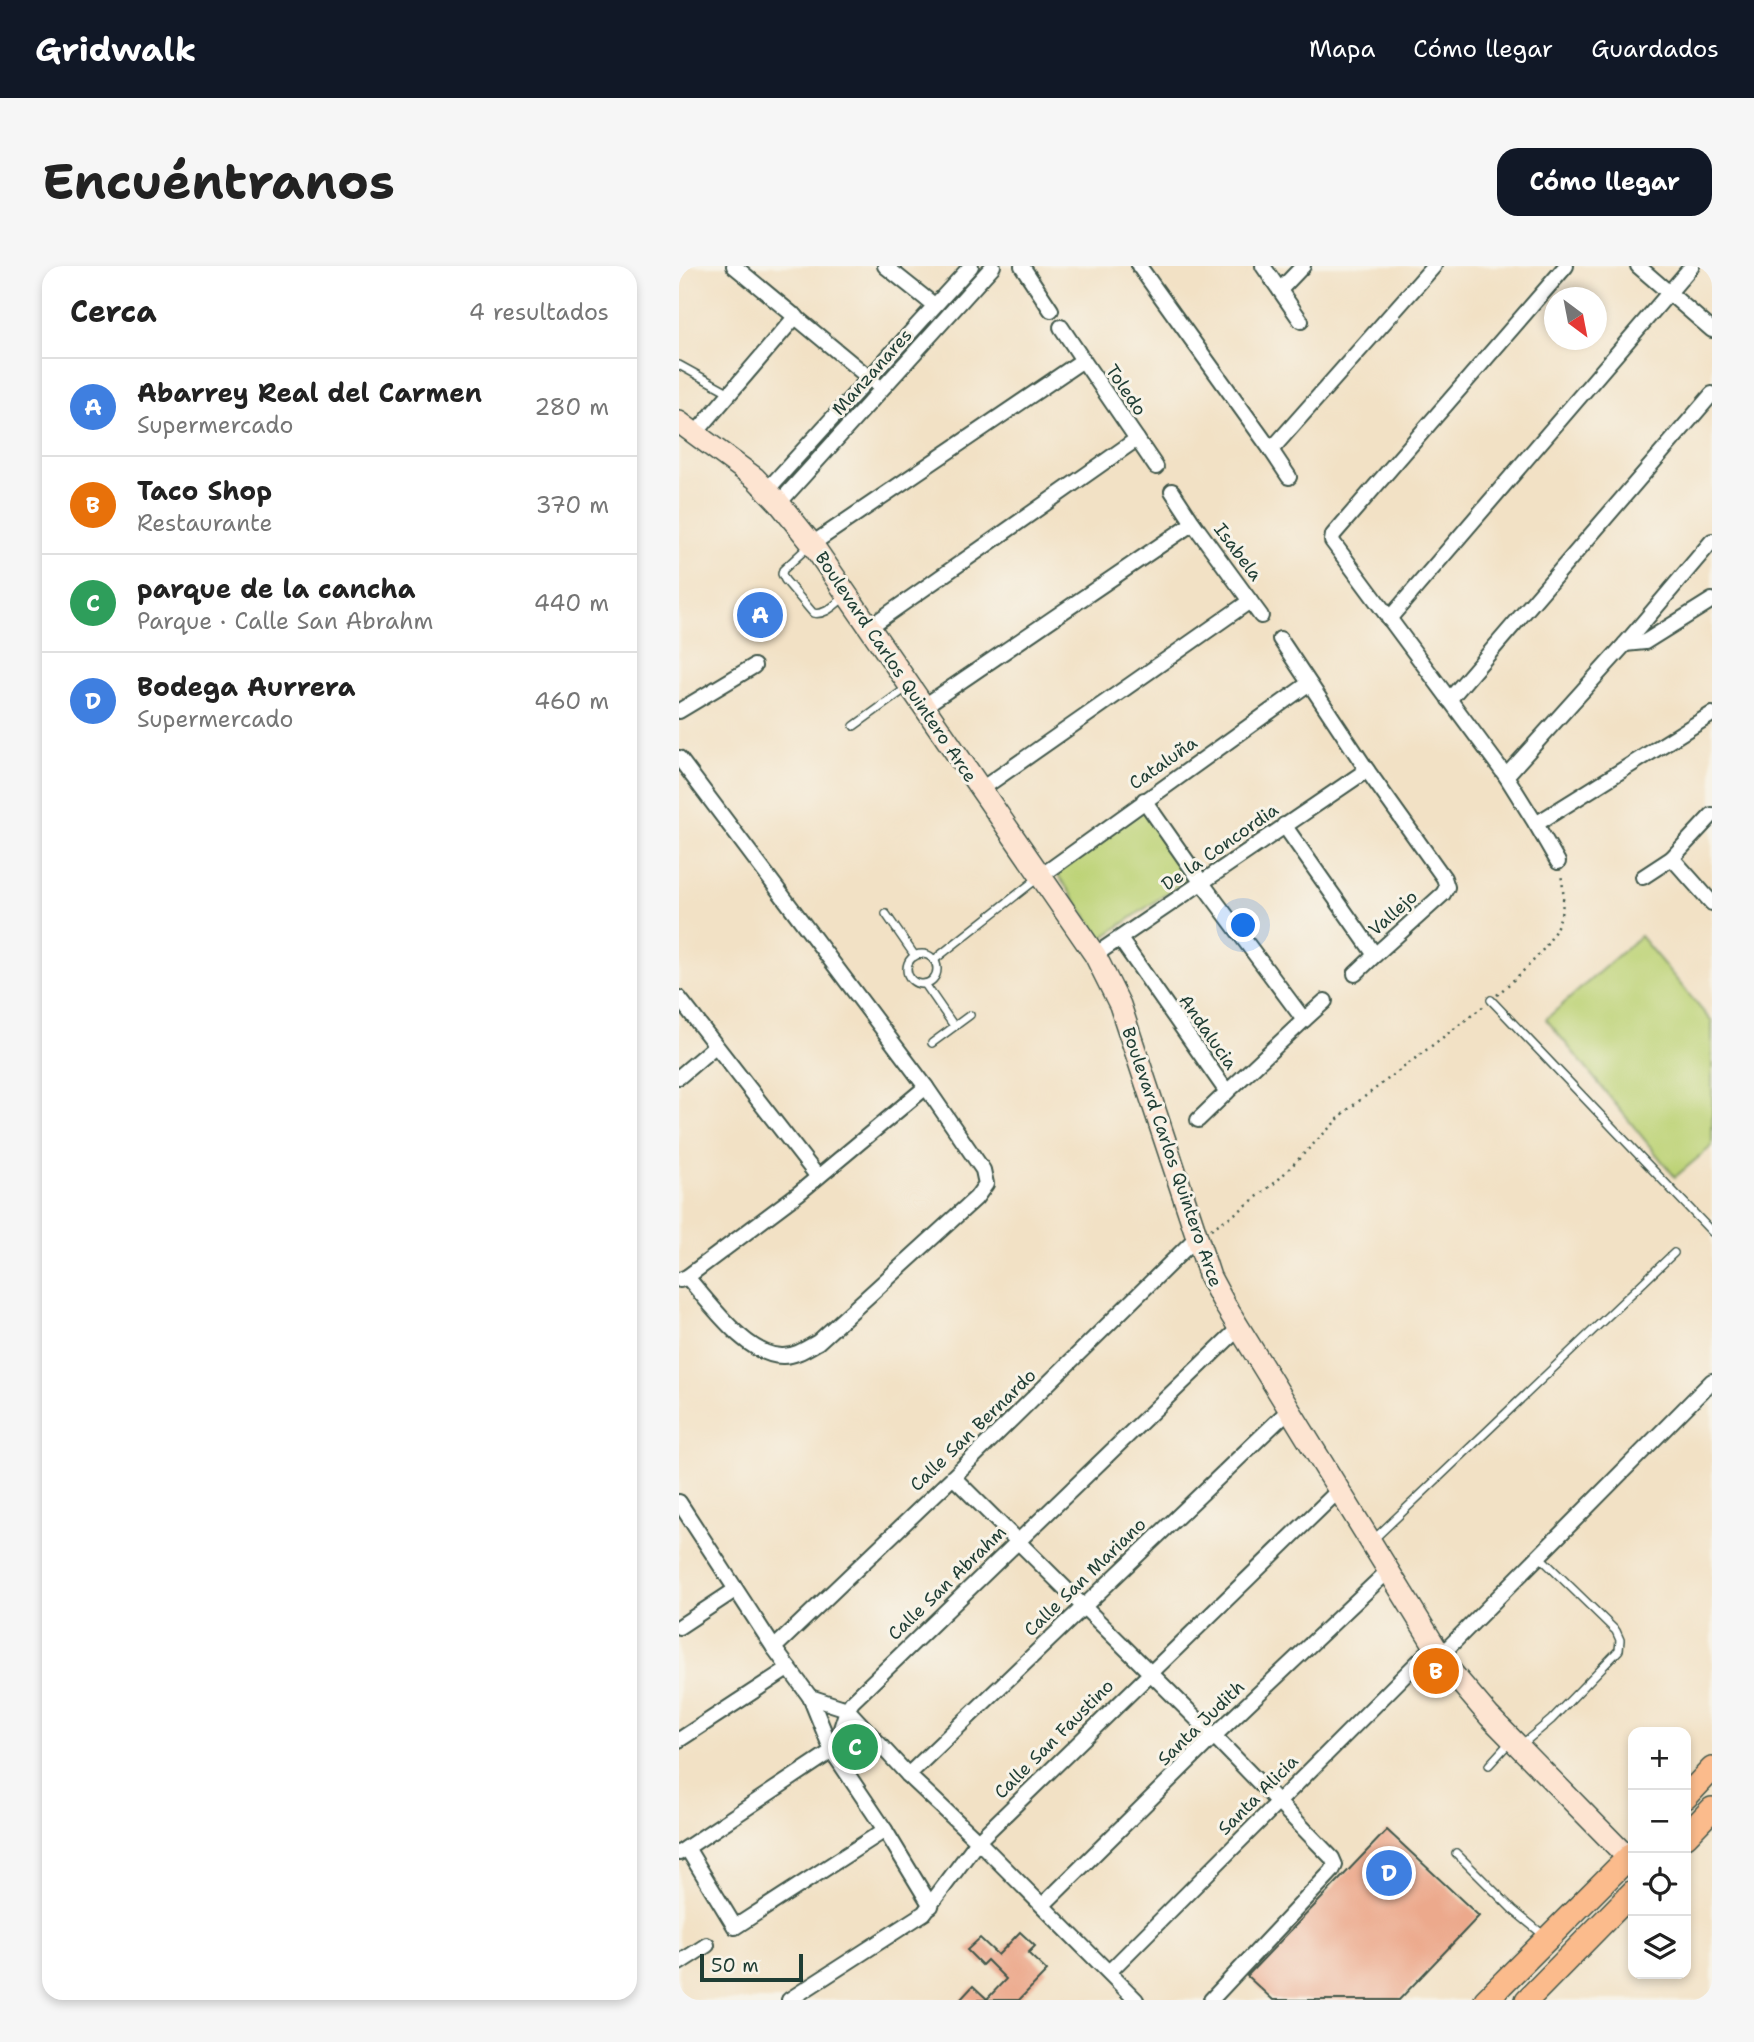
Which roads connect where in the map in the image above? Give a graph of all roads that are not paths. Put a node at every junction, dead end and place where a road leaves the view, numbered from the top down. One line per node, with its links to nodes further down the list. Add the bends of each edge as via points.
1 (734, 266): 17 (street)
2 (885, 266): 15 (street)
3 (971, 266): 15 (street, Manzanares)
4 (993, 266): 24 (street, Manzanares)
5 (1022, 266): 16 (street)
6 (1139, 266): 29 (street)
7 (1263, 266): 13 (street)
8 (1303, 266): 13 (street)
9 (1434, 266): 29 (street)
10 (1566, 266): 41 (street, via 1331,537)
11 (1638, 266): 14 (street)
12 (1692, 266): 14 (street)
13 (1280, 290): 18 (street)
14 (1669, 292): 20 (street); 41 (street)
15 (934, 305): 23 (street, Manzanares)
16 (1051, 310)
17 (796, 316): 23 (street); 25 (street)
18 (1301, 321)
19 (1061, 327): 21 (street)
20 (1712, 330)
21 (1083, 360): 28 (street, Toledo); 36 (street, Toledo)
22 (679, 365): 25 (lane)
23 (868, 377): 24 (street); 33 (street, Manzanares)
24 (883, 389): 33 (street, Manzanares)
25 (730, 393): 27 (street)
26 (1712, 394): 48 (street)
27 (687, 428): 33 (street, Boulevard Carlos Quintero Arce)
28 (1137, 439): 30 (street); 42 (street, Toledo)
29 (1271, 450): 31 (street)
30 (1156, 467)
31 (1289, 477)
32 (1172, 491): 34 (street)
33 (773, 496): 36 (street, Boulevard Carlos Quintero Arce)
34 (1193, 523): 39 (street, Isabela); 49 (street, Isabela)
35 (1712, 541): 44 (street)
36 (812, 544): 37 (street, Boulevard Carlos Quintero Arce); 37 (lane, via 783,570 785,580 813,613 827,611)
37 (846, 596): 42 (street, Boulevard Carlos Quintero Arce)
38 (1712, 600): 44 (street, via 1645,642)
39 (1250, 601): 40 (street); 56 (street, Isabela)
40 (1261, 616)
41 (1389, 619): 48 (street)
42 (868, 628): 47 (street, Boulevard Carlos Quintero Arce)
43 (1280, 639): 46 (street)
44 (1625, 644): 55 (street)
45 (754, 666): 50 (street)
46 (1308, 684): 54 (street); 57 (street, Cataluña)
47 (909, 687): 49 (street, Boulevard Carlos Quintero Arce); 52 (lane)
48 (1449, 700): 55 (street)
49 (923, 706): 56 (street, Boulevard Carlos Quintero Arce)
50 (679, 711)
51 (1712, 714): 59 (street)
52 (854, 726)
53 (679, 758): 84 (street)
54 (1367, 770): 60 (street, De la Concordia); 70 (street, Vallejo, via 1447,887)
55 (1506, 776): 59 (street)
56 (980, 790): 63 (street, Boulevard Carlos Quintero Arce)
57 (1145, 800): 63 (street, Cataluña); 65 (street)
58 (1712, 815): 61 (street)
59 (1536, 824): 62 (street)
60 (1285, 825): 65 (street, De la Concordia); 70 (street, Vallejo)
61 (1672, 858): 64 (street); 66 (street)
62 (1558, 862)
63 (1041, 876): 69 (street, Boulevard Carlos Quintero Arce); 72 (lane)
64 (1643, 877)
65 (1202, 883): 68 (street, De la Concordia); 79 (street)
66 (1712, 903)
67 (886, 914): 71 (lane)
68 (1120, 939): 69 (street, De la Concordia); 85 (street, Andalucia)
69 (1095, 955): 89 (street, Boulevard Carlos Quintero Arce, via 1120,1005)
70 (1375, 955): 73 (street)
71 (915, 956): 72 (lane, via 925,954); 74 (lane, via 908,964 908,975)
72 (934, 960): 74 (lane, via 937,975)
73 (1355, 974)
74 (925, 984): 80 (lane)
75 (679, 998): 82 (street)
76 (1325, 1000): 79 (street, Andalucia)
77 (1491, 1000): 88 (lane)
78 (970, 1015): 80 (lane)
79 (1304, 1020): 85 (street, Andalucia)
80 (954, 1027): 81 (lane)
81 (932, 1043)
82 (715, 1046): 83 (street); 87 (street)
83 (679, 1077)
84 (926, 1087): 87 (street); 91 (street, via 983,1170 986,1184 818,1342 782,1356 764,1352 742,1338)
85 (1227, 1092): 86 (street)
86 (1198, 1119)
87 (818, 1177): 91 (street)
88 (1712, 1231)
89 (1197, 1237): 92 (street, Boulevard Carlos Quintero Arce, via 1210,1277); 95 (street, Calle San Bernardo)
90 (1674, 1253): 99 (lane)
91 (683, 1279)
92 (1240, 1327): 94 (street, Boulevard Carlos Quintero Arce); 98 (street, Calle San Abrahm)
93 (1712, 1381): 100 (street, Santa Alicia)
94 (1290, 1409): 96 (street, Boulevard Carlos Quintero Arce); 103 (street, Calle San Mariano)
95 (953, 1476): 98 (street); 105 (street, Calle San Bernardo)
96 (1338, 1491): 99 (street, Boulevard Carlos Quintero Arce); 108 (street, Calle San Faustino)
97 (682, 1512): 102 (street)
98 (1018, 1541): 103 (street); 110 (street, Calle San Abrahm)
99 (1370, 1543): 101 (street, Boulevard Carlos Quintero Arce)
100 (1539, 1556): 106 (street, Santa Alicia); 113 (lane, via 1616,1631 1619,1650 1551,1720)
101 (1388, 1571): 106 (street, Boulevard Carlos Quintero Arce); 111 (street, Santa Judith)
102 (735, 1590): 104 (street); 105 (street)
103 (1083, 1606): 108 (street); 117 (street, Calle San Mariano)
104 (679, 1627)
105 (774, 1648): 107 (street)
106 (1437, 1651): 113 (street, Boulevard Carlos Quintero Arce, via 1466,1691); 119 (street, Santa Alicia)
107 (789, 1668): 109 (street); 112 (street)
108 (1150, 1672): 111 (street); 123 (street, Calle San Faustino)
109 (810, 1697): 110 (street); 114 (street)
110 (847, 1709): 114 (street, Calle San Abrahm); 117 (street)
111 (1214, 1735): 119 (street); 129 (street, Santa Judith)
112 (679, 1740)
113 (1516, 1743): 115 (lane); 126 (street, Boulevard Carlos Quintero Arce)
114 (832, 1751): 121 (street); 124 (street)
115 (1489, 1765)
116 (1712, 1769): 118 (main road)
117 (908, 1775): 123 (street)
118 (1691, 1792)
119 (1278, 1802): 134 (street, Santa Alicia); 137 (street, via 1335,1865)
120 (1712, 1809): 122 (main road)
121 (885, 1829): 124 (street, via 735,1927); 130 (street)
122 (1691, 1831)
123 (978, 1841): 129 (street); 130 (street, Calle San Faustino)
124 (683, 1851)
125 (1456, 1853): 131 (lane)
126 (1628, 1854)
127 (1628, 1862): 131 (main road)
128 (1628, 1897): 139 (main road)
129 (1043, 1905): 134 (street)
130 (931, 1906): 135 (street, Calle San Faustino)
131 (1547, 1937): 138 (main road)
132 (707, 1945): 133 (street)
133 (681, 1958)
134 (1109, 1972): 136 (street)
135 (789, 2000)
136 (1136, 2000)
137 (1211, 2000)
138 (1486, 2000)
139 (1527, 2000)

